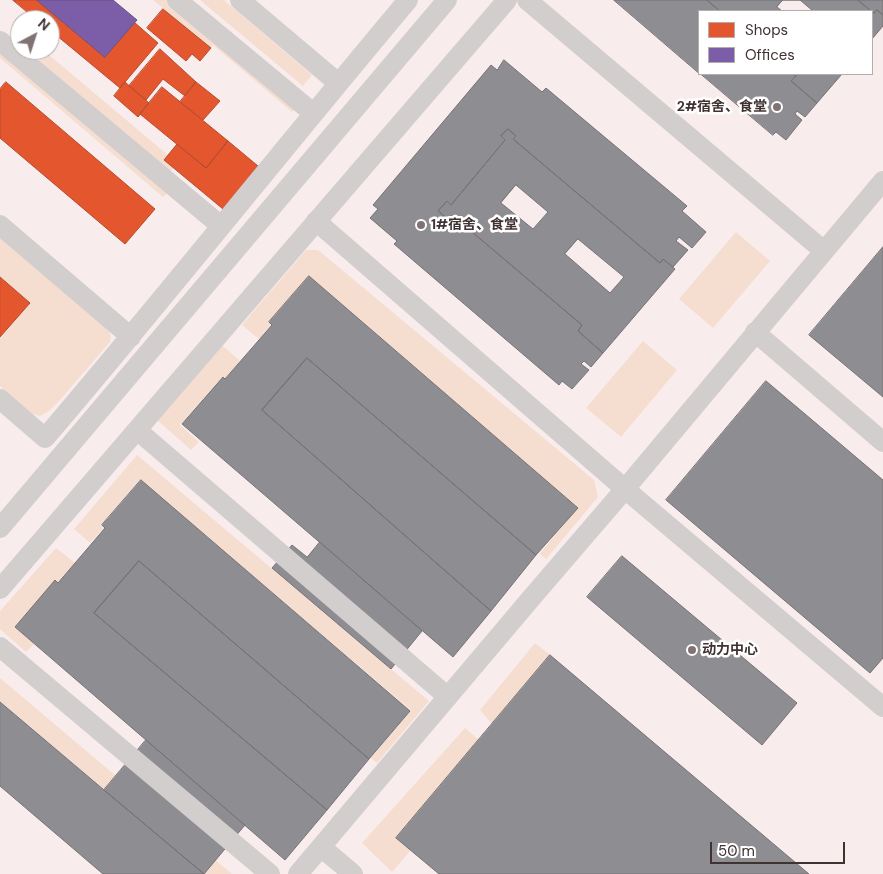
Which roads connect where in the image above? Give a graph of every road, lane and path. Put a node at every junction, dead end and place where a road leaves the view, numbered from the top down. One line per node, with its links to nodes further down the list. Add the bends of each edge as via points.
1 (177, 0): 9 (street)
2 (240, 0): 8 (street)
3 (408, 0): 8 (street)
4 (447, 0): 21 (street)
5 (507, 0): 11 (street)
6 (527, 0): 14 (street)
7 (0, 41): 13 (street)
8 (338, 83): 9 (street)
9 (313, 113): 13 (street)
10 (883, 181): 14 (street)
11 (316, 221): 18 (street); 20 (street)
12 (0, 224): 16 (street)
13 (220, 226): 16 (street)
14 (824, 251): 15 (street)
15 (756, 332): 19 (street); 20 (street)
16 (131, 337): 17 (street, via 45,438)
17 (0, 400)
18 (137, 430): 22 (street); 24 (street)
19 (883, 442)
20 (625, 489): 24 (street); 25 (street)
21 (0, 528)
22 (0, 589)
23 (0, 647): 27 (street)
24 (448, 697): 26 (street)
25 (883, 708)
26 (321, 847): 28 (street); 29 (street)
27 (270, 874)
28 (298, 874)
29 (353, 874)

